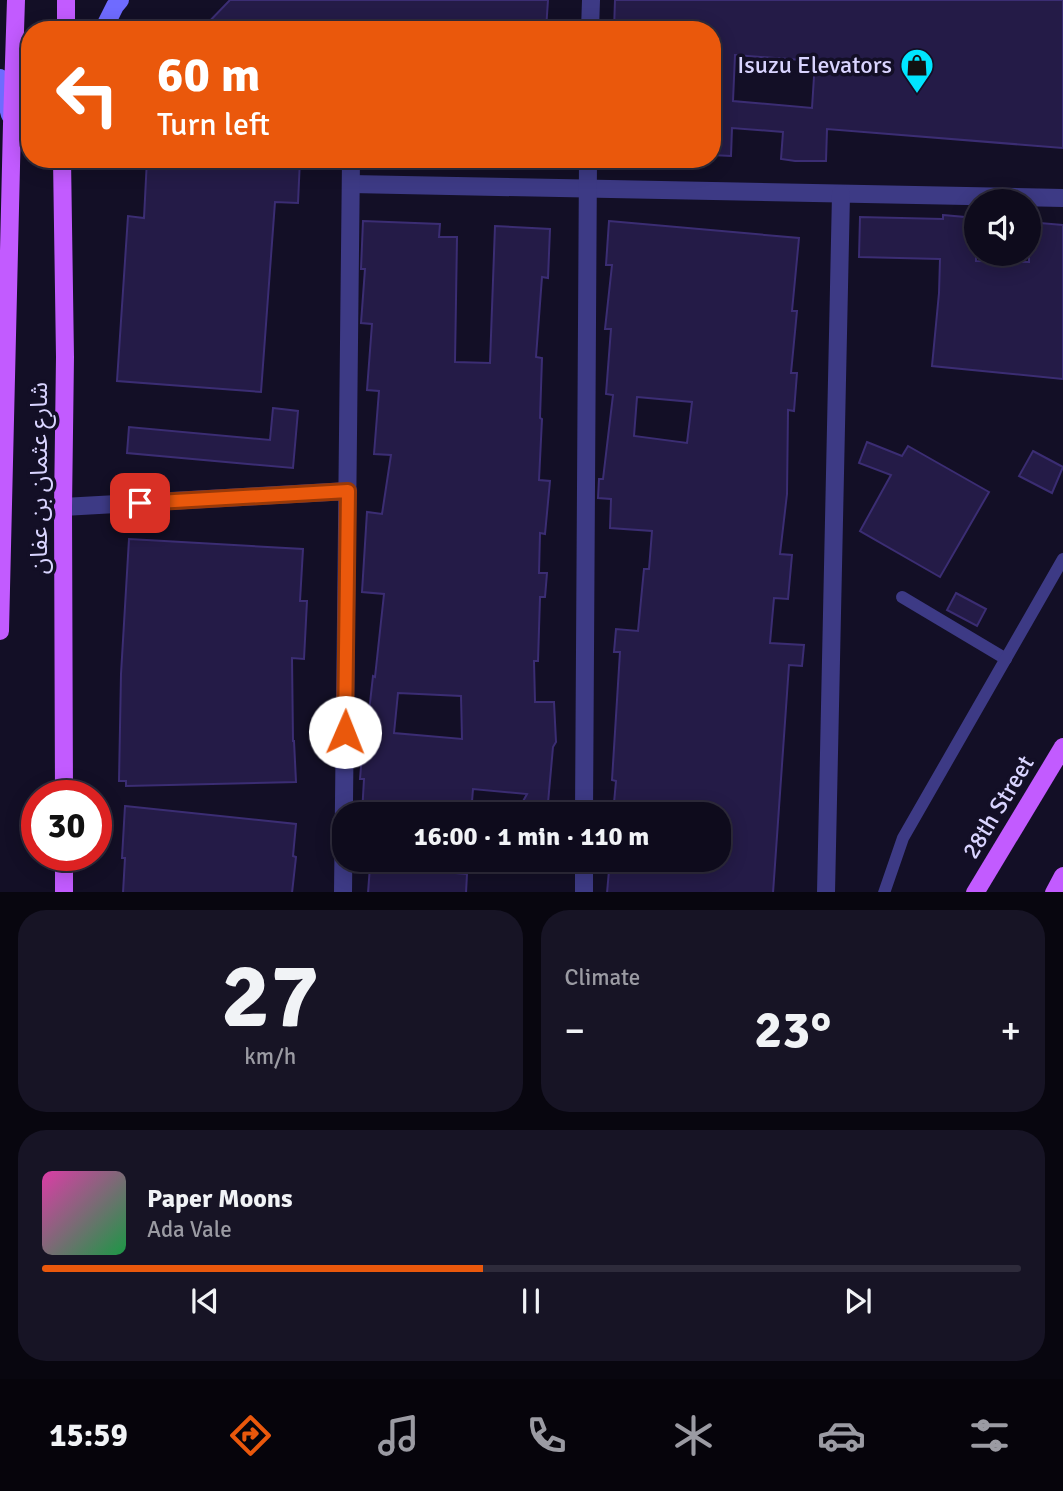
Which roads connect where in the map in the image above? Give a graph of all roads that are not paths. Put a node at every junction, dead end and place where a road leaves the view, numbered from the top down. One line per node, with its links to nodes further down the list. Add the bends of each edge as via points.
1 (16, 0): 9 (main road, شارع عثمان بن عفان)
2 (66, 0): 5 (main road)
3 (120, 0): 6 (main road)
4 (591, 0): 7 (street)
5 (65, 21)
6 (108, 21)
7 (590, 21)
8 (0, 78): 9 (main road)
9 (12, 124): 21 (main road, شارع عثمان بن عفان)
10 (63, 168): 18 (main road, شارع عثمان بن عفان)
11 (351, 168): 13 (street)
12 (588, 168): 14 (street)
13 (351, 184): 14 (street); 17 (street)
14 (587, 189): 15 (street); 25 (street)
15 (841, 194): 16 (street); 32 (street)
16 (1063, 198)
17 (348, 491): 18 (street); 30 (street)
18 (63, 507): 24 (main road, شارع عثمان بن عفان)
19 (1063, 559): 22 (lane)
20 (902, 597): 22 (lane)
21 (0, 631)
22 (1006, 659): 33 (lane, via 903,838)
23 (1063, 747): 34 (main road, 28th Street)
24 (64, 780)
25 (584, 802)
26 (64, 871): 29 (main road)
27 (584, 872): 31 (street)
28 (1063, 876): 35 (main road)
29 (64, 892)
30 (344, 892)
31 (584, 892)
32 (826, 892)
33 (884, 892)
34 (975, 892)
35 (1054, 892)

